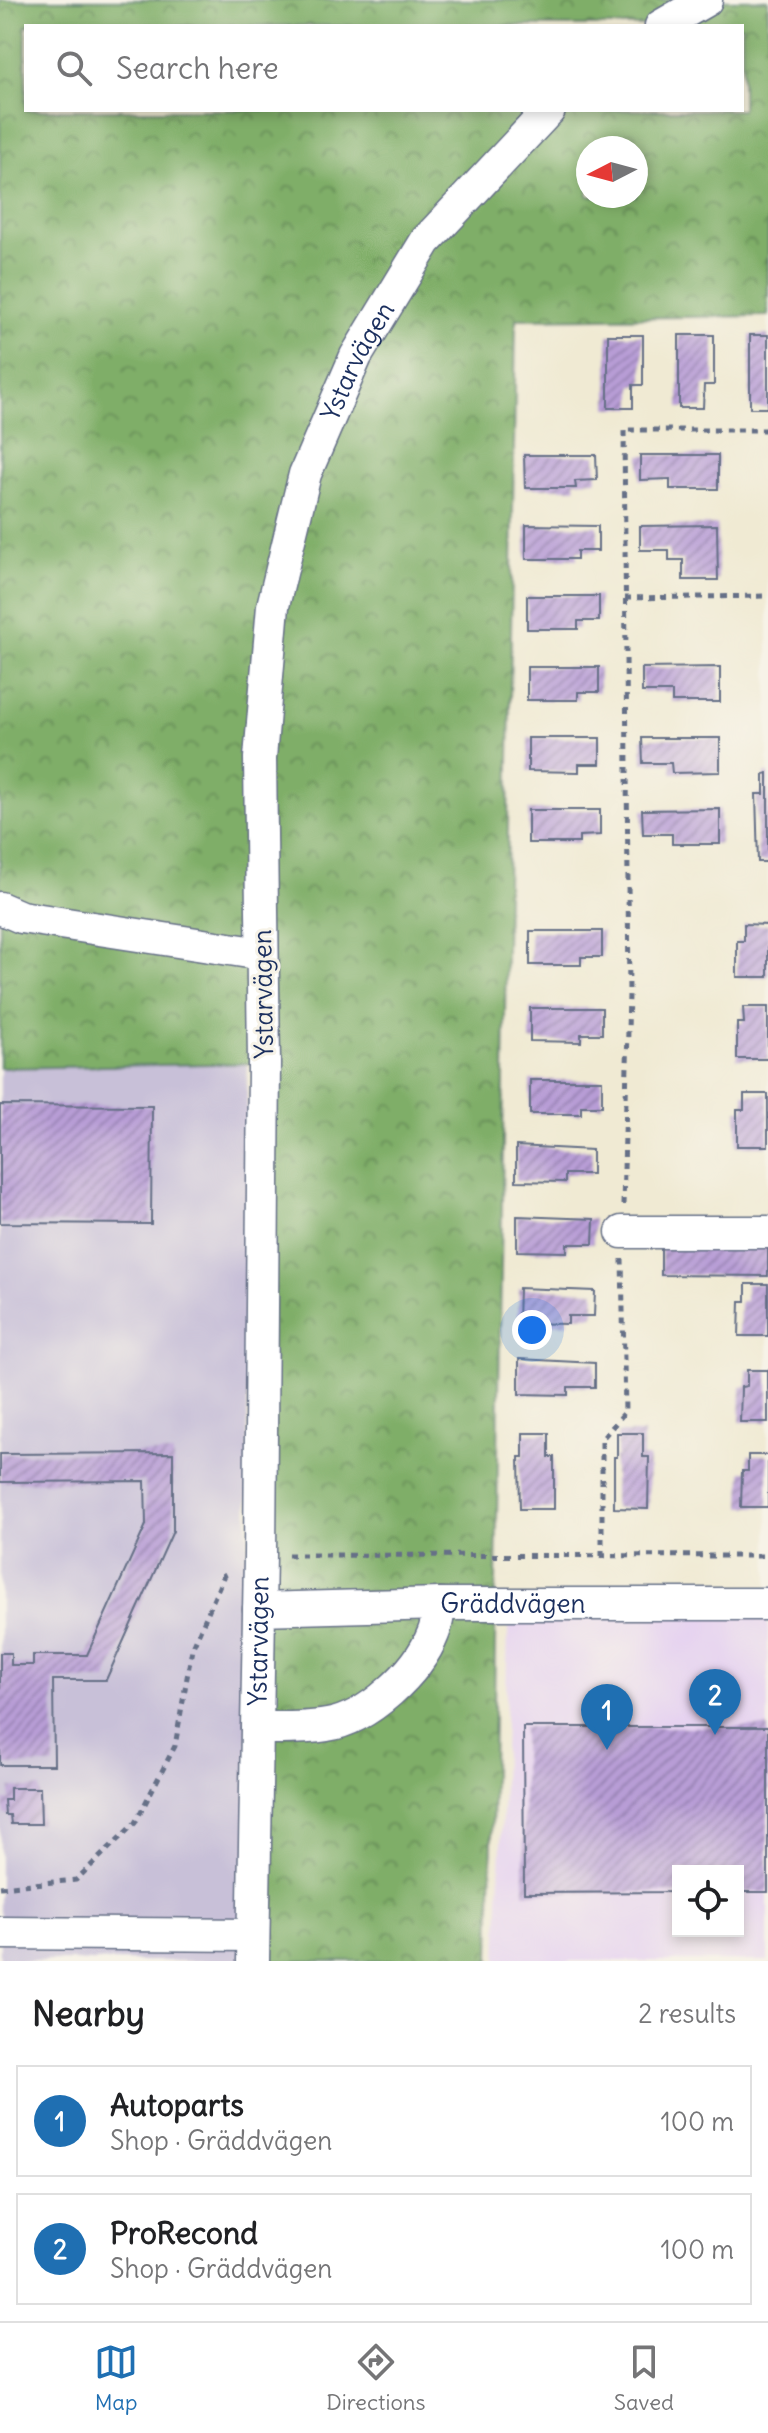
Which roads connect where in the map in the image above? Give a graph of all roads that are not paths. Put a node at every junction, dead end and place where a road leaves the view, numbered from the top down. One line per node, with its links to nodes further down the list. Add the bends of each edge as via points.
1 (706, 0): 2 (street)
2 (664, 24)
3 (547, 112): 5 (street, Ystarvägen, via 426,241 356,356 305,474 272,621 260,758)
4 (0, 908): 5 (street, via 36,920)
5 (262, 954): 10 (street, Ystarvägen)
6 (622, 1232): 7 (street)
7 (768, 1232)
8 (440, 1604): 9 (street, Gräddvägen); 10 (street, Gräddvägen); 11 (street, via 433,1635 405,1677 382,1699 329,1725)
9 (768, 1604)
10 (259, 1609): 11 (street, Ystarvägen)
11 (257, 1728): 13 (street, Ystarvägen)
12 (0, 1933): 13 (street)
13 (253, 1948)

